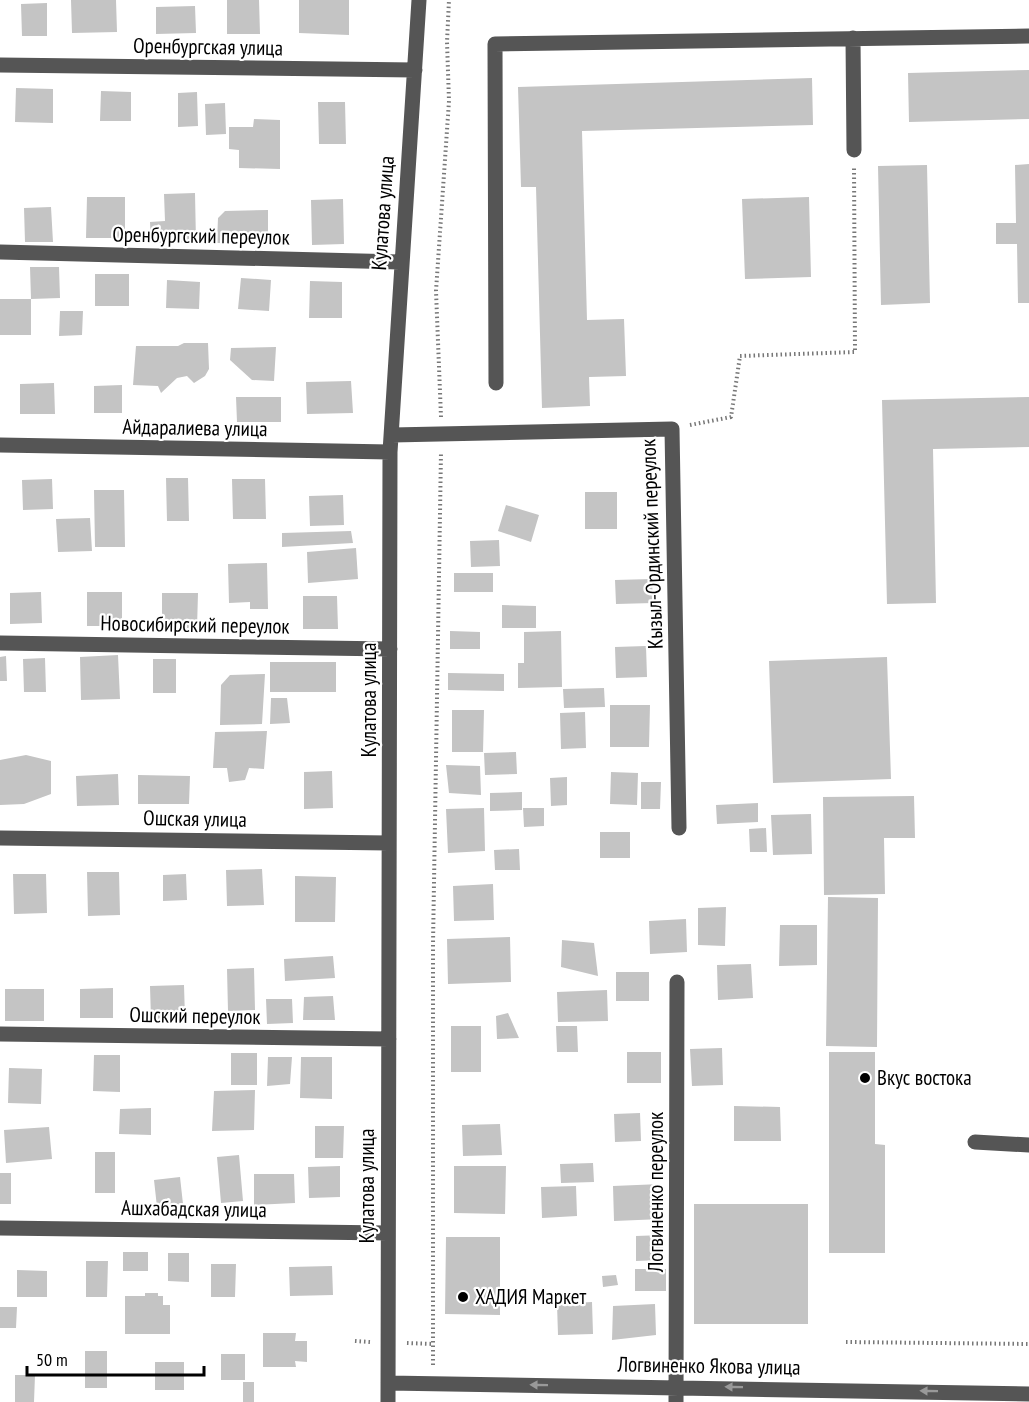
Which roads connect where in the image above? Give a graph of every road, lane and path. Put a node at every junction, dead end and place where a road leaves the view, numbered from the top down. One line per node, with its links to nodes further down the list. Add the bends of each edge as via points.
1 (419, 0): 6 (street, Кулатова улица)
2 (449, 0): 12 (path, via 449,101 436,291)
3 (1029, 36): 4 (street)
4 (853, 38): 7 (street); 10 (street, via 495,44)
5 (0, 65): 6 (street, Оренбургская улица)
6 (415, 70): 9 (street, Кулатова улица)
7 (854, 150): 11 (path, via 855,352 740,356 731,417)
8 (0, 252): 9 (street, Оренбургский переулок)
9 (400, 262): 13 (street, Кулатова улица)
10 (496, 383)
11 (672, 429): 12 (street, Кызыл-Ординский переулок); 18 (street, Кызыл-Ординский переулок)
12 (441, 434): 13 (street, Кызыл-Ординский переулок); 31 (path)
13 (392, 435): 15 (street, Кулатова улица)
14 (0, 446): 15 (street, Айдаралиева улица)
15 (390, 452): 17 (street, Кулатова улица)
16 (0, 643): 17 (street, Новосибирский переулок)
17 (390, 649): 20 (street, Кулатова улица)
18 (679, 828)
19 (0, 838): 20 (street, Ошская улица)
20 (388, 843): 23 (street, Кулатова улица)
21 (677, 982): 32 (street, Логвиненко переулок)
22 (0, 1034): 23 (street, Ошский переулок)
23 (389, 1039): 27 (street, Кулатова улица)
24 (975, 1142): 25 (street)
25 (1029, 1145)
26 (0, 1228): 27 (street, Ашхабадская улица)
27 (388, 1233): 30 (street, Кулатова улица)
28 (846, 1342): 29 (path)
29 (1029, 1344)
30 (388, 1383): 31 (street, Логвиненко Якова улица); 35 (street, Кулатова улица)
31 (433, 1384): 32 (street, Логвиненко Якова улица, one-way to 31)
32 (676, 1386): 34 (street, Логвиненко Якова улица, one-way to 32); 36 (street, Логвиненко переулок)
33 (1029, 1394): 34 (street, Логвиненко Якова улица, one-way to 34)
34 (843, 1396)
35 (388, 1402)
36 (676, 1402)

